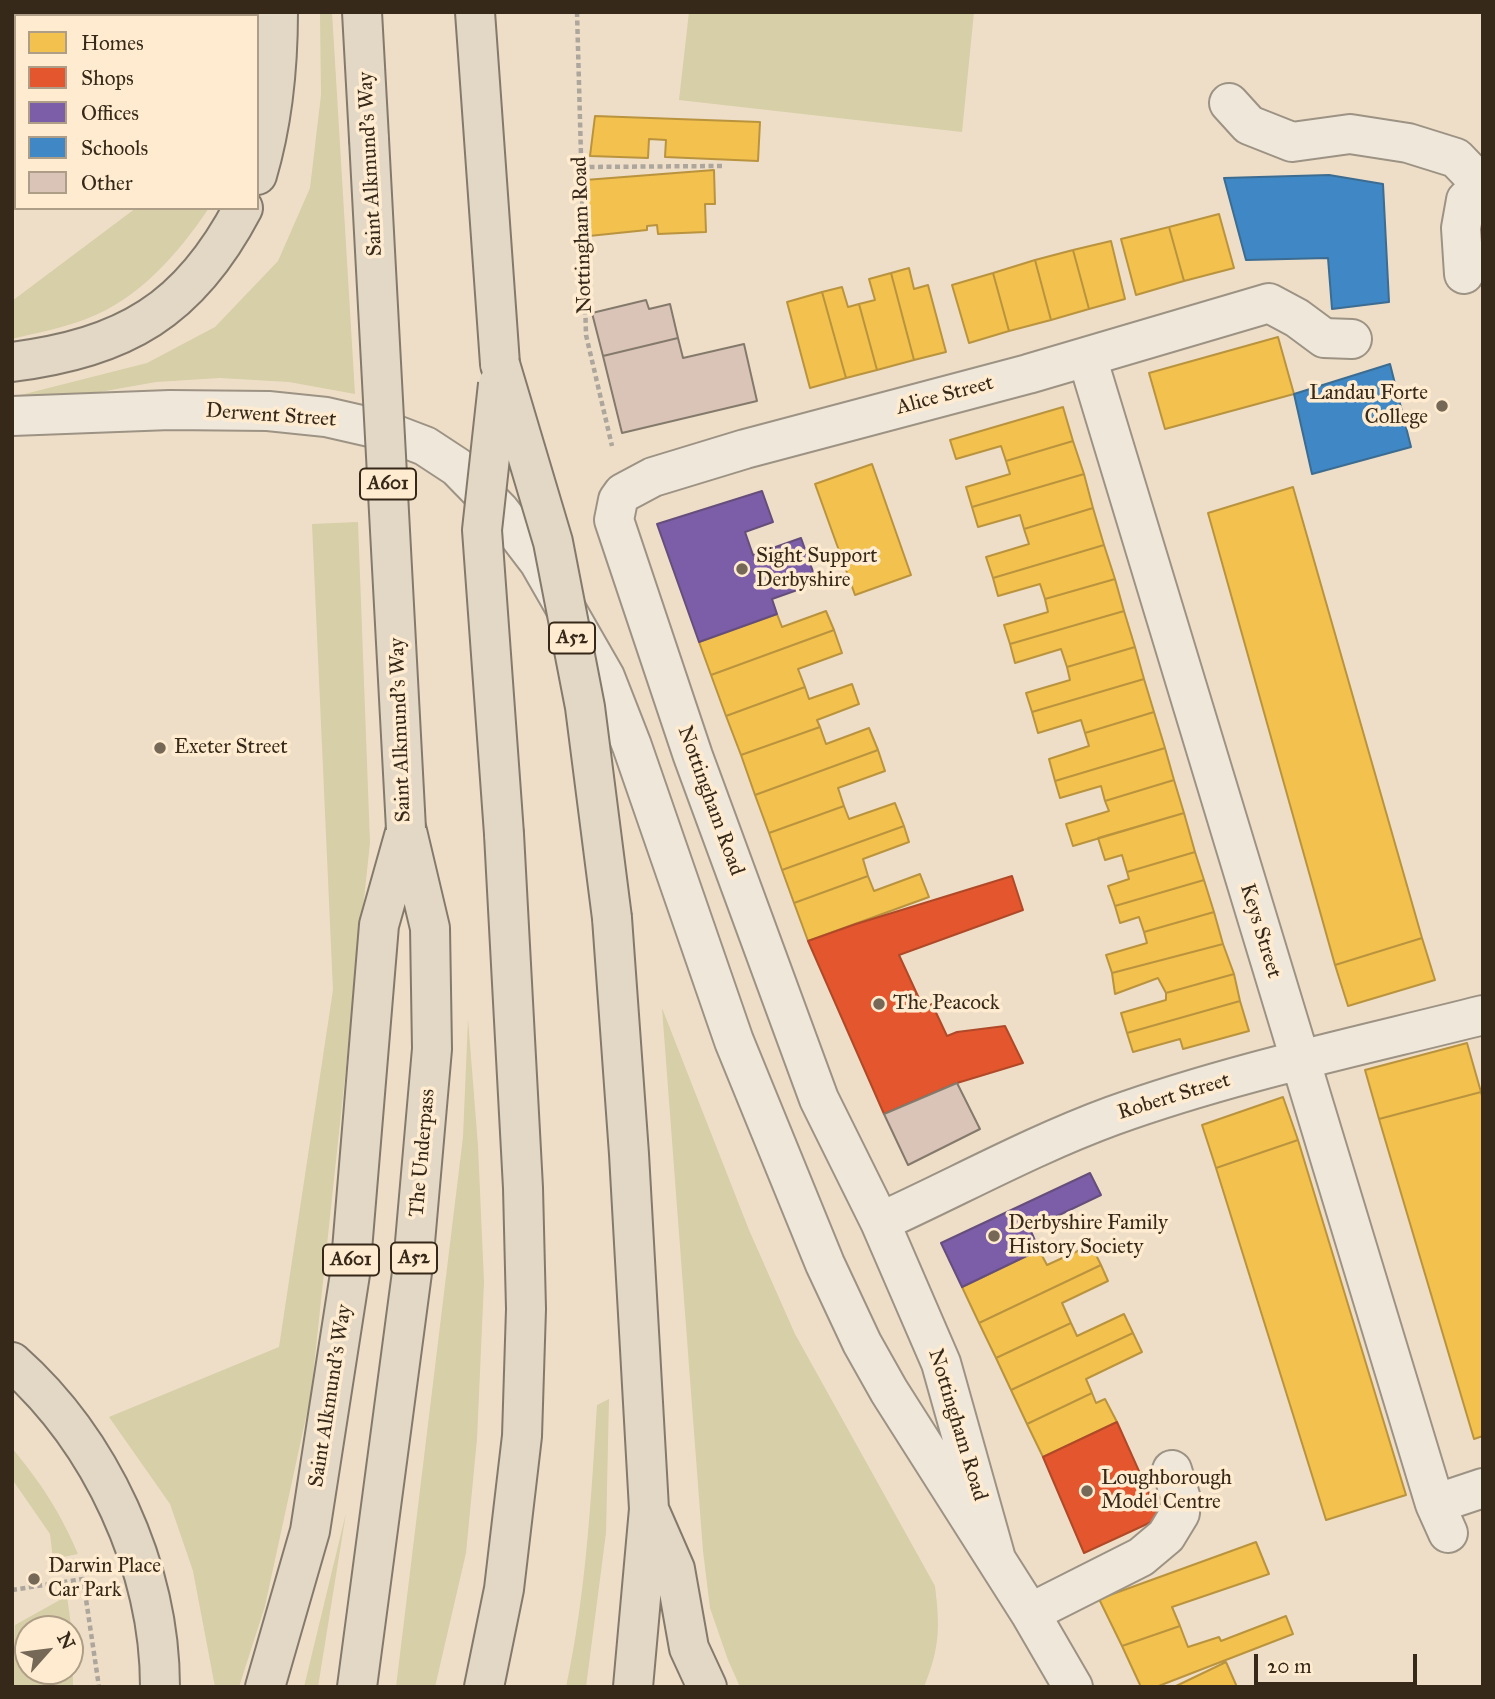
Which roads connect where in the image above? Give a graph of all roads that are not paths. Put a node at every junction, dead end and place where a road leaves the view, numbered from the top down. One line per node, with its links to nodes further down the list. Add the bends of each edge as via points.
1 (278, 12): 5 (main road, via 273,104)
2 (362, 12): 15 (main road, Saint Alkmund's Way / A601, bridge)
3 (475, 12): 12 (main road)
4 (1229, 103): 6 (street, via 1249,125 1292,142 1350,134 1408,143 1455,158)
5 (259, 168)
6 (1482, 183): 8 (street, via 1466,200 1461,228)
7 (242, 210): 11 (main road, via 226,241 200,273 150,319 98,345)
8 (1464, 274)
9 (1353, 338): 10 (street, Alice Street, via 1324,338 1269,303)
10 (1087, 357): 14 (street, Alice Street, via 745,449 653,477); 18 (street, Keys Street)
11 (12, 362)
12 (500, 364): 23 (main road, A52, bridge, via 556,556 585,707 612,918); 26 (main road, bridge, via 482,530 504,834 526,1309 522,1436 504,1589)
13 (12, 416): 16 (street, Derwent Street, via 170,410 326,417 383,429 425,446 457,467 500,511 539,562 605,677)
14 (623, 493): 19 (street, Nottingham Road, via 614,520 693,756 819,1098)
15 (406, 829): 28 (main road, Saint Alkmund's Way / A601, via 379,925 349,1273 310,1531); 29 (main road, The Underpass / A52, via 430,928 432,1049 413,1265)
16 (680, 888): 24 (street, Nottingham Road, via 743,1063 852,1322 889,1391)
17 (1483, 1015): 18 (street, Robert Street)
18 (1300, 1062): 19 (street, Robert Street, via 1110,1117); 22 (street, Keys Street, via 1441,1519)
19 (880, 1222): 24 (street, Nottingham Road, via 941,1363)
20 (12, 1362): 27 (main road, via 60,1411 114,1499 148,1591)
21 (1172, 1470): 25 (street, via 1181,1513 1166,1536 1141,1557)
22 (1483, 1488)
23 (649, 1509): 30 (main road, A52); 31 (main road, via 675,1569 689,1648)
24 (996, 1559): 25 (street, Nottingham Road)
25 (1030, 1613): 32 (street, Nottingham Road)
26 (486, 1682)
27 (160, 1687)
28 (265, 1687)
29 (357, 1687)
30 (633, 1687)
31 (708, 1687)
32 (1073, 1687)

